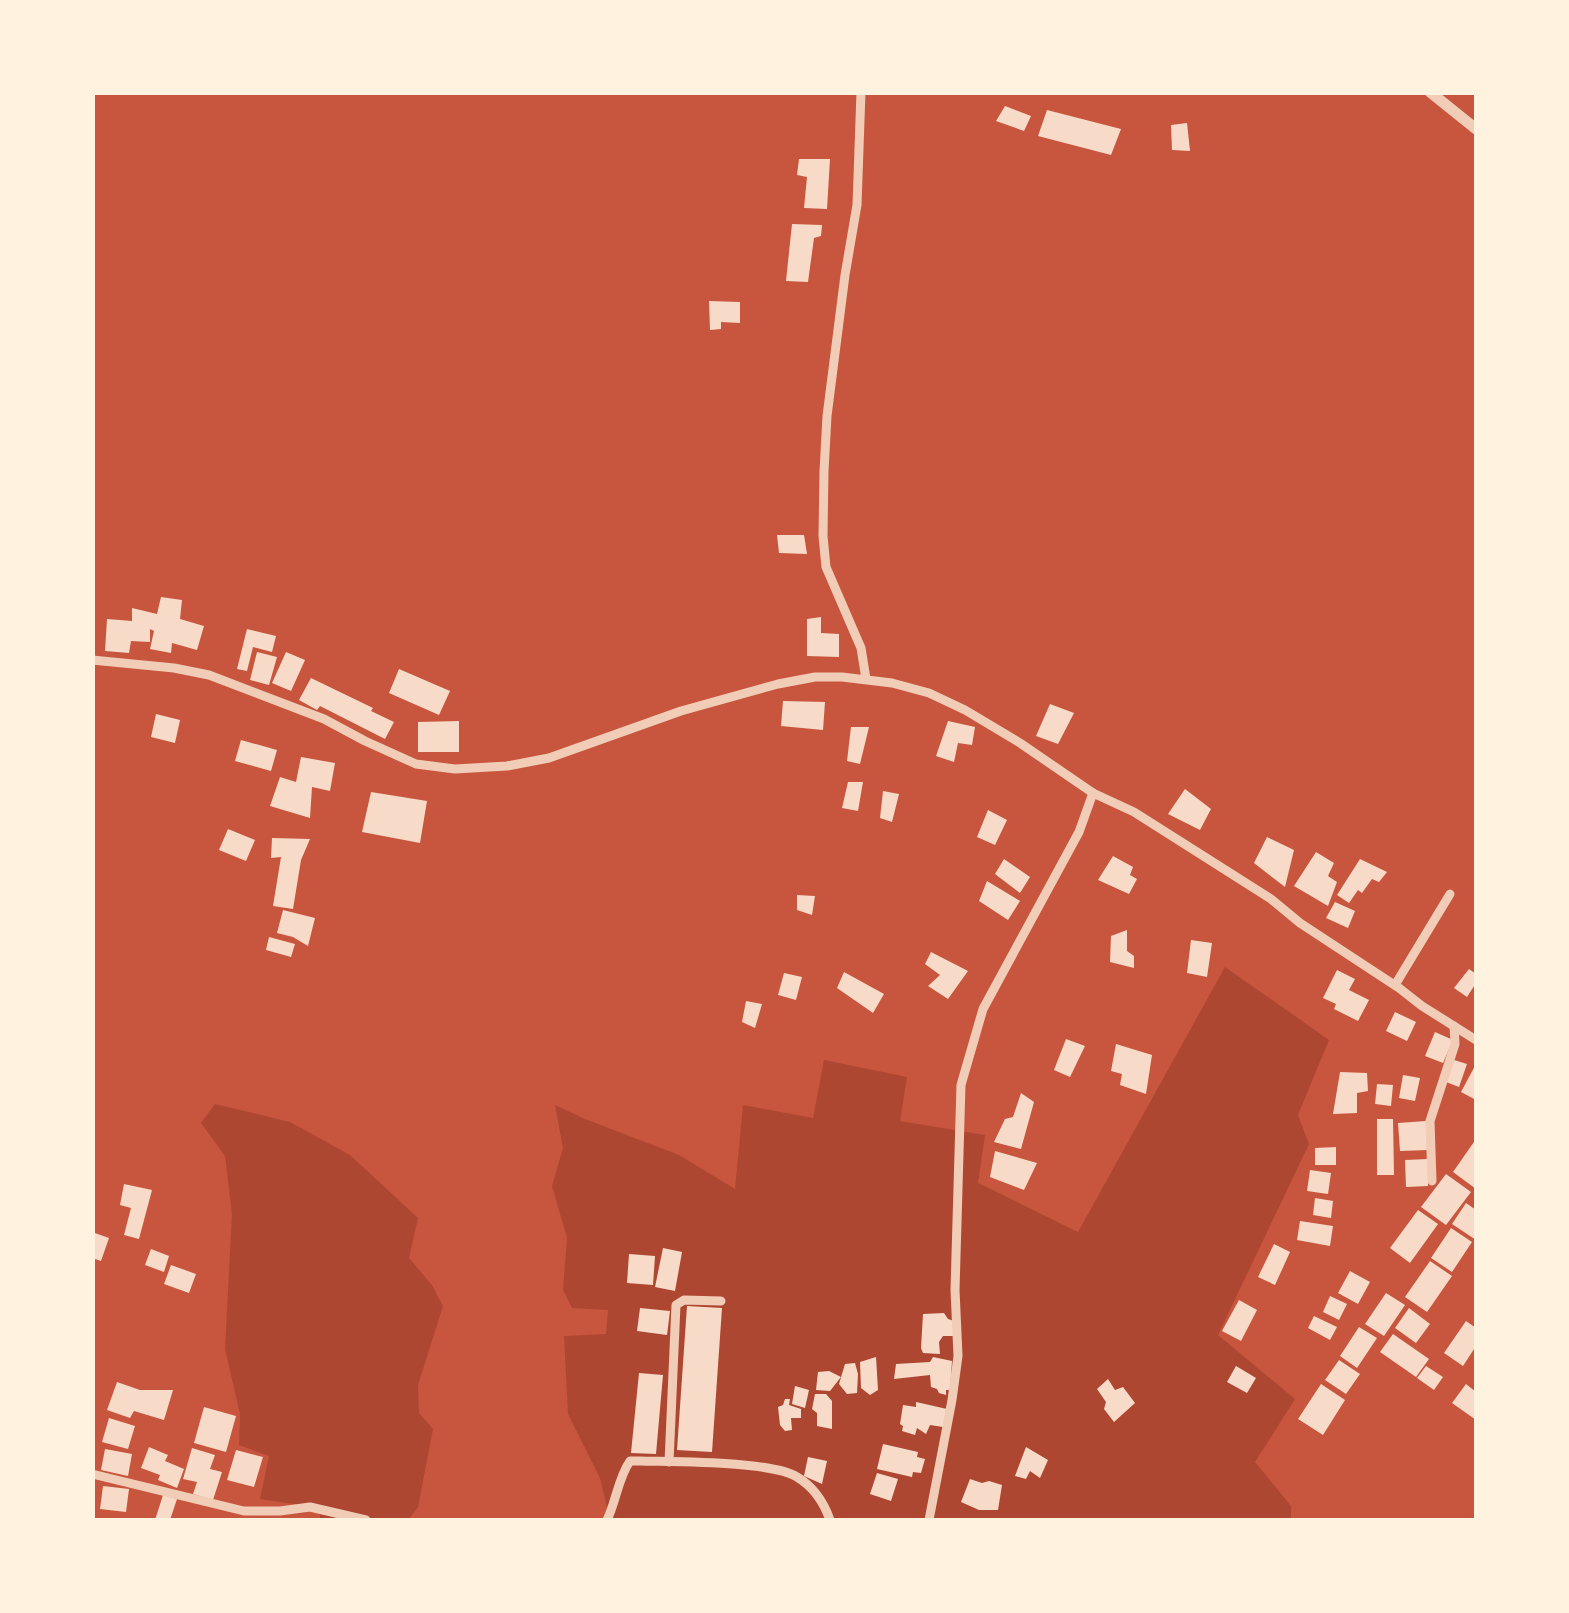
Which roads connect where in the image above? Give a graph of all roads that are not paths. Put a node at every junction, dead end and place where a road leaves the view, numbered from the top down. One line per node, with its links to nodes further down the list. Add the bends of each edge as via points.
1 (861, 92): 5 (street, via 857,205 827,416 823,536 826,566 861,648)
2 (1430, 92): 3 (street)
3 (1476, 129)
4 (92, 660): 5 (street, via 209,676 324,719 416,764 455,768 549,758 778,684)
5 (866, 679): 6 (street, via 965,710)
6 (1093, 793): 8 (street, via 1271,899); 19 (street, via 1073,844 983,1009 961,1085 958,1356)
7 (1450, 894): 8 (street)
8 (1395, 985): 9 (street)
9 (1454, 1026): 10 (street); 11 (street, via 1455,1044 1430,1120)
10 (1476, 1040)
11 (1432, 1181)
12 (721, 1301): 13 (street, via 676,1305)
13 (669, 1462): 17 (street, via 630,1461); 18 (street, via 792,1474 820,1499)
14 (92, 1474): 15 (street)
15 (280, 1516): 16 (street, via 310,1507)
16 (366, 1520)
17 (607, 1520)
18 (830, 1520)
19 (929, 1520)

